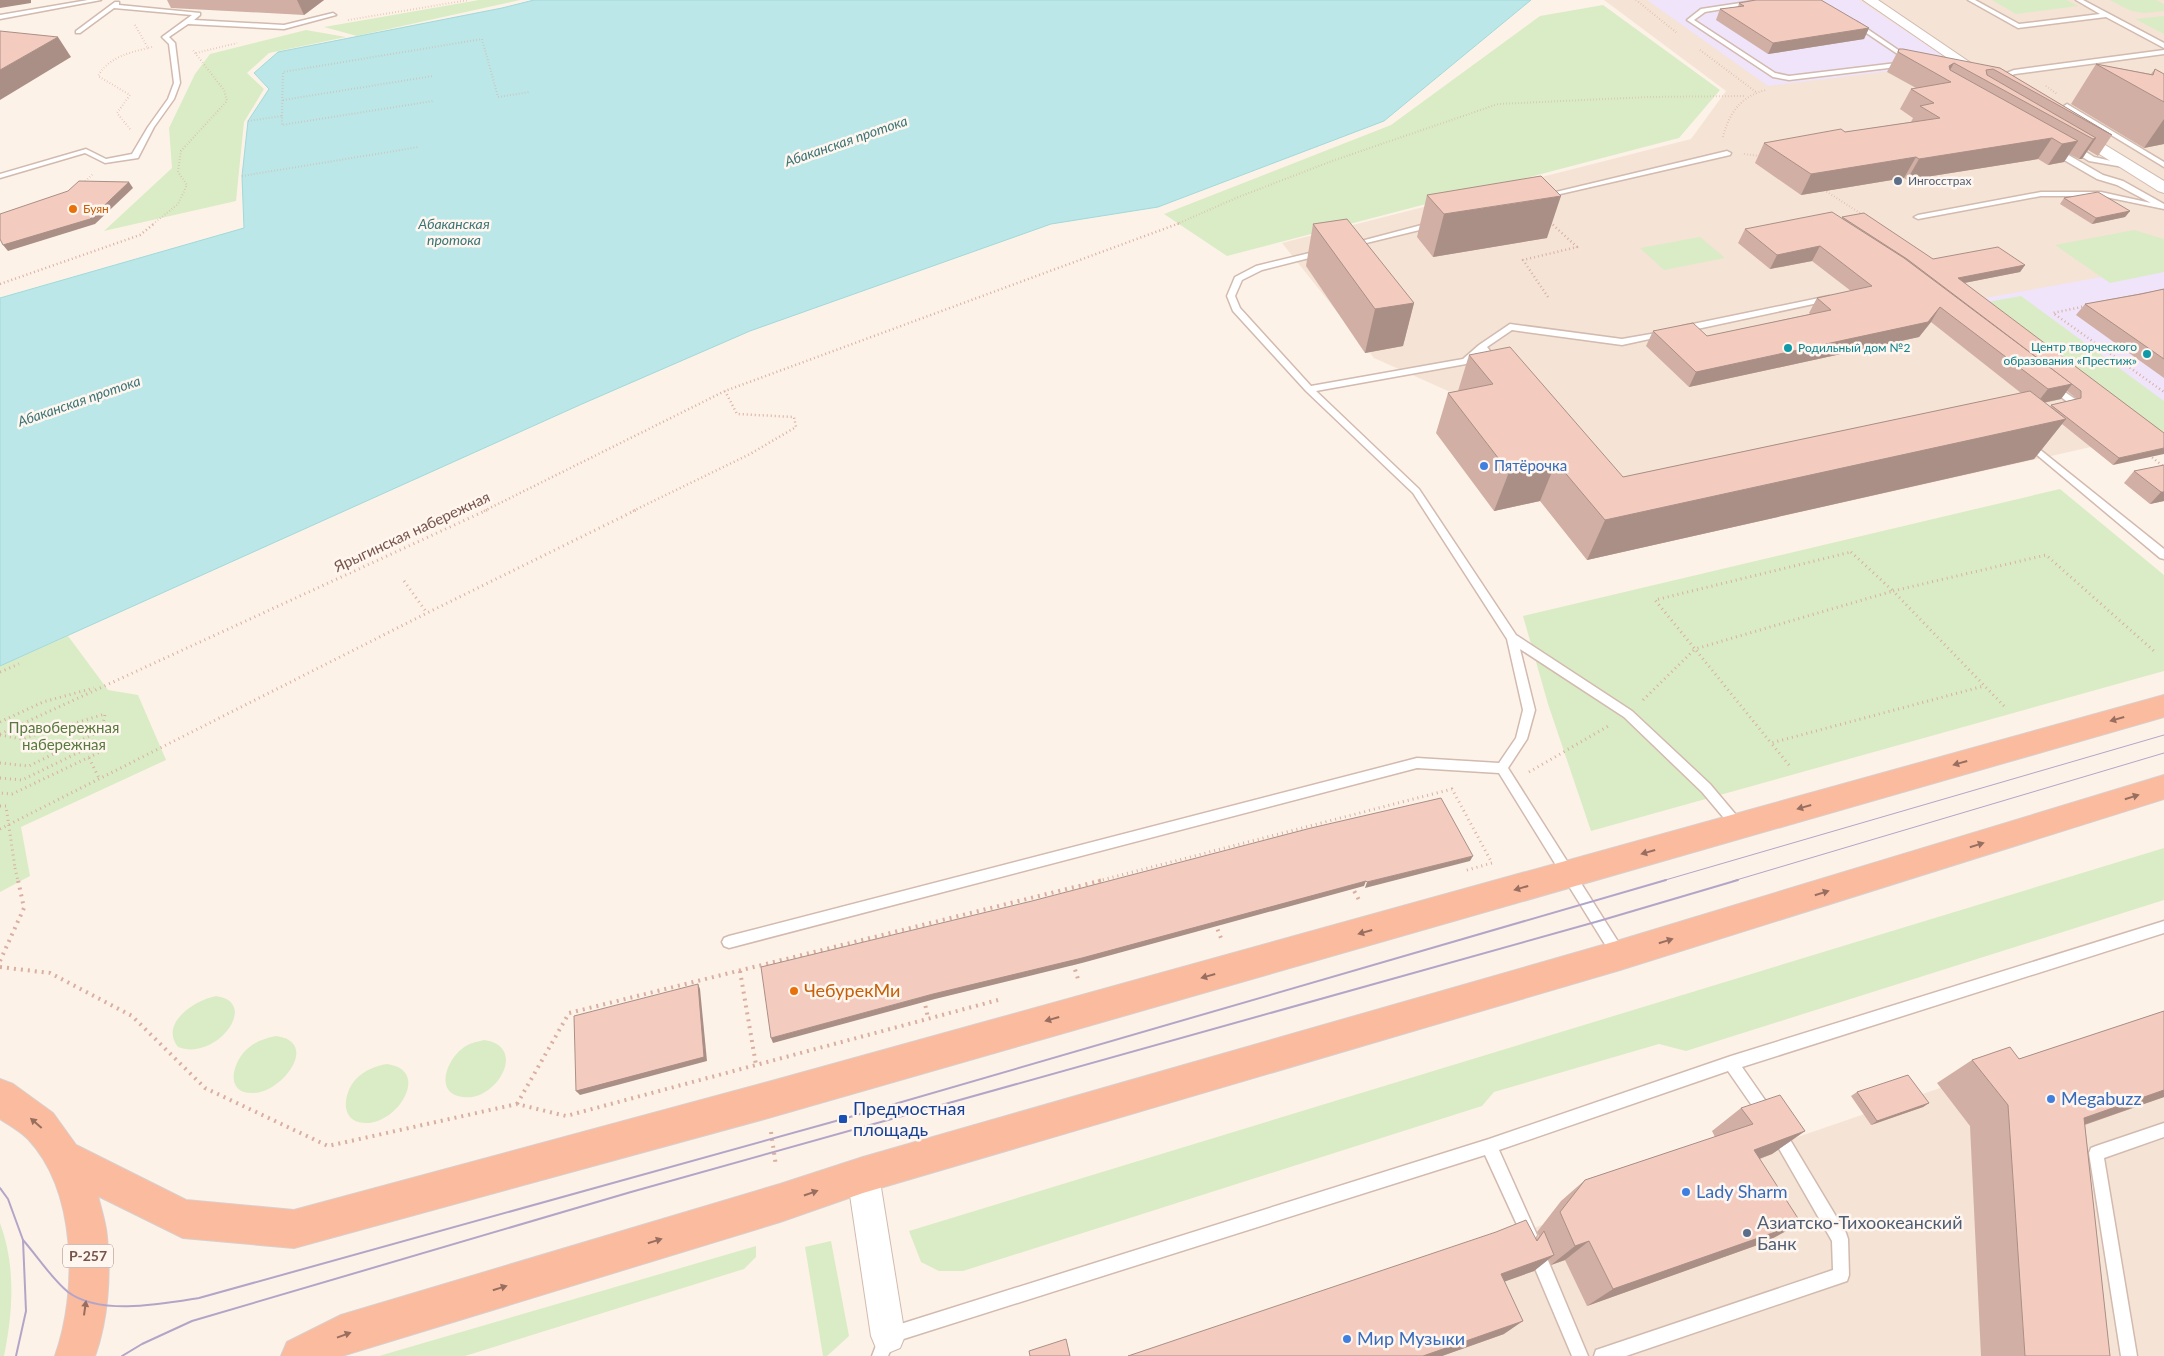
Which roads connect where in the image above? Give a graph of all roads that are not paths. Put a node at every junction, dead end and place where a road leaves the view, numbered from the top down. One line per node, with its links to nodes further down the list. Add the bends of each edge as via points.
1 (98, 0): 11 (lane)
2 (120, 0): 8 (lane)
3 (1774, 0): 12 (lane, via 1702,10 1690,20 1773,76 1789,78 1917,64)
4 (1869, 0): 18 (street)
5 (1886, 0): 18 (street, via 1992,68)
6 (1971, 0): 10 (lane, via 2018,26)
7 (2079, 0): 10 (lane)
8 (113, 6): 13 (lane, via 198,14); 14 (lane)
9 (334, 15): 13 (lane, via 284,27)
10 (2108, 15): 15 (lane)
11 (0, 17)
12 (1851, 21)
13 (188, 22): 27 (lane, via 166,37 172,43 177,83 171,99 136,156 105,161 86,151)
14 (78, 32)
15 (2164, 46)
16 (2164, 52): 18 (lane, via 2014,72)
17 (1972, 78): 18 (lane)
18 (1990, 81): 19 (street)
19 (2007, 91)
20 (2068, 106): 25 (lane)
21 (2065, 126): 26 (street)
22 (2068, 145): 26 (lane, via 2092,159)
23 (2050, 149): 30 (lane)
24 (1727, 153): 29 (lane)
25 (2164, 165)
26 (2131, 166): 28 (street)
27 (0, 176)
28 (2164, 188)
29 (1526, 200)
30 (2164, 208): 31 (lane, via 2101,194 2041,194)
31 (1918, 217)
32 (1440, 222): 33 (lane)
33 (1345, 246)
34 (1335, 248): 39 (lane, via 1259,268 1238,279 1231,296 1236,310)
35 (1837, 296): 36 (lane, via 1622,342 1510,327)
36 (1482, 347): 37 (lane); 39 (lane, via 1466,361)
37 (1501, 369)
38 (2048, 383): 40 (lane, via 2072,401)
39 (1309, 389): 43 (lane, via 1416,491)
40 (2063, 404)
41 (2021, 436): 42 (lane)
42 (2164, 555)
43 (1512, 638): 45 (lane, via 1529,710 1521,739); 47 (lane, via 1628,714 1706,788)
44 (2164, 706): 47 (highway, one-way to 47)
45 (1502, 768): 48 (lane); 50 (lane, via 1416,763)
46 (2164, 787): 51 (highway, one-way to 46)
47 (1738, 826): 48 (highway, one-way to 48)
48 (1568, 874): 51 (lane); 56 (highway, one-way to 56, via 768,1100 294,1229 182,1219)
49 (2164, 928): 52 (lane)
50 (729, 942)
51 (1620, 956): 57 (highway)
52 (1731, 1063): 55 (lane); 62 (lane, via 1760,1104 1840,1240 1841,1275)
53 (0, 1097): 56 (highway, Р-257, one-way to 53, via 40,1126)
54 (2164, 1130): 63 (lane, via 2096,1152)
55 (1489, 1146): 58 (lane); 61 (lane)
56 (63, 1158): 59 (highway, Р-257, one-way to 56, via 88,1287 88,1237 79,1194)
57 (863, 1175): 58 (street); 60 (highway, one-way to 57, via 341,1335 762,1209)
58 (884, 1346)
59 (75, 1356)
60 (301, 1356)
61 (1580, 1356)
62 (1602, 1356)
63 (2129, 1356)

